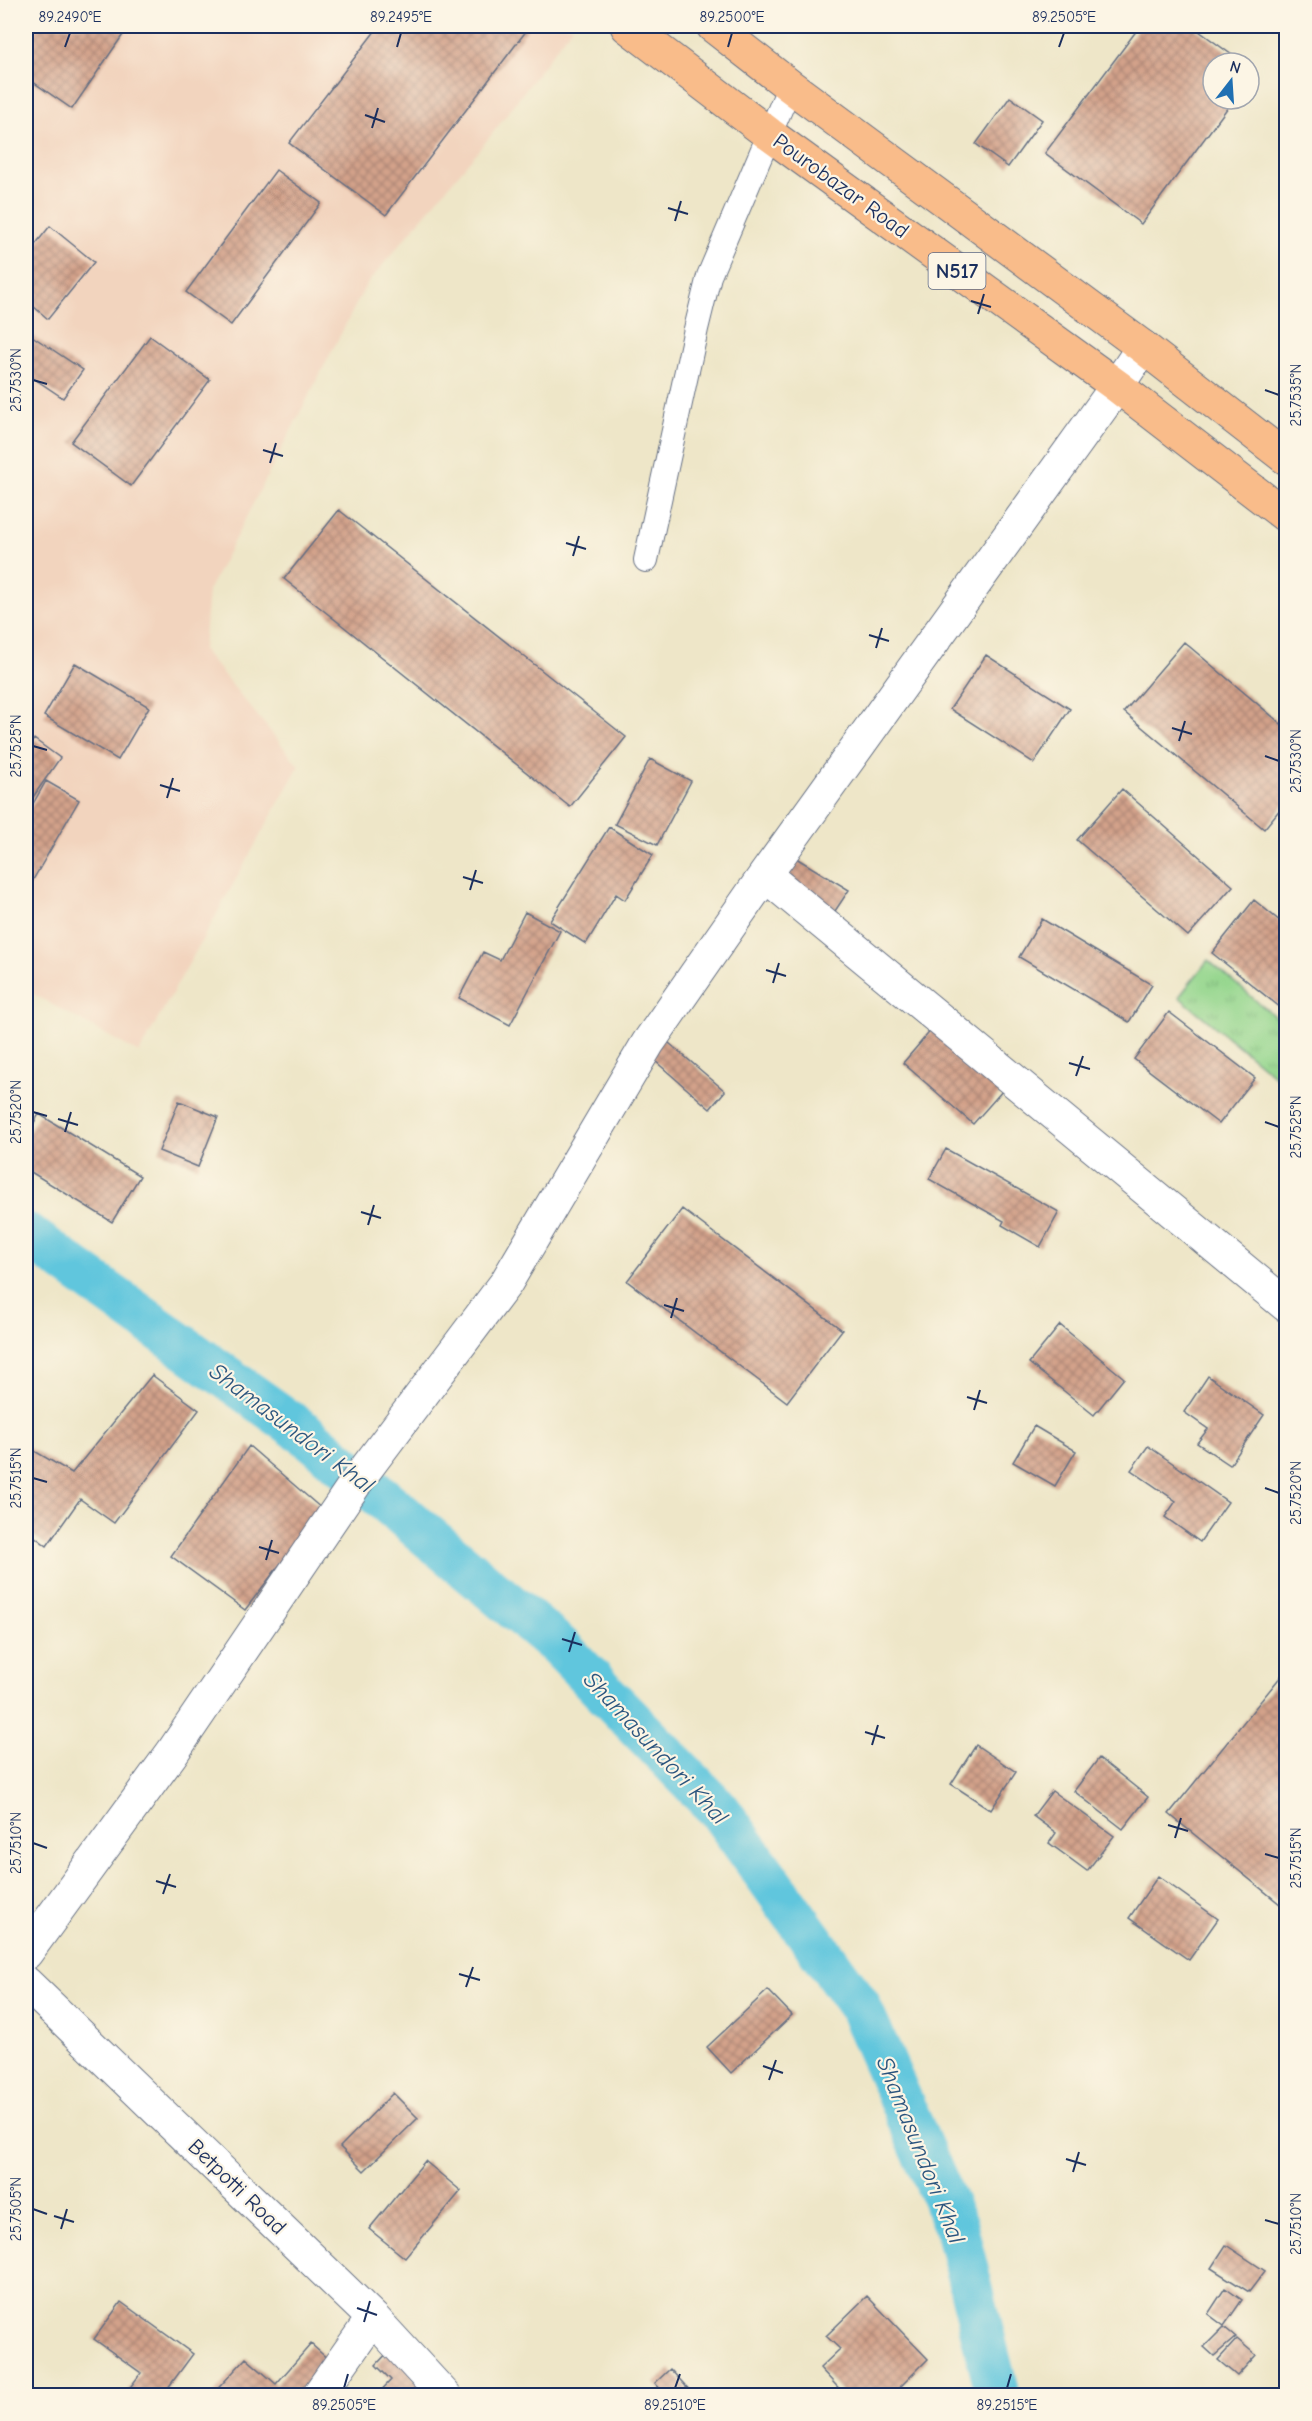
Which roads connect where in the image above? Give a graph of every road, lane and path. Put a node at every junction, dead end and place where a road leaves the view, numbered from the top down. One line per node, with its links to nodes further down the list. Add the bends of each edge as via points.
1 (627, 26): 4 (highway, Pourobazar Road / N517)
2 (713, 26): 3 (highway, N517)
3 (790, 86): 4 (lane); 5 (highway, N517)
4 (769, 134): 6 (highway, Pourobazar Road / N517); 9 (lane, via 709,276)
5 (1143, 347): 6 (street); 7 (highway, N517)
6 (1117, 386): 8 (highway, Pourobazar Road / N517); 10 (street)
7 (1287, 458)
8 (1287, 516)
9 (646, 560)
10 (765, 874): 11 (street); 12 (street, via 648,1043 506,1283 359,1478 172,1753)
11 (1287, 1305)
12 (26, 1953)
13 (26, 1983): 14 (street, Betpotti Road)
14 (373, 2318): 15 (street); 16 (street, Betpotti Road)
15 (318, 2396)
16 (445, 2396)

